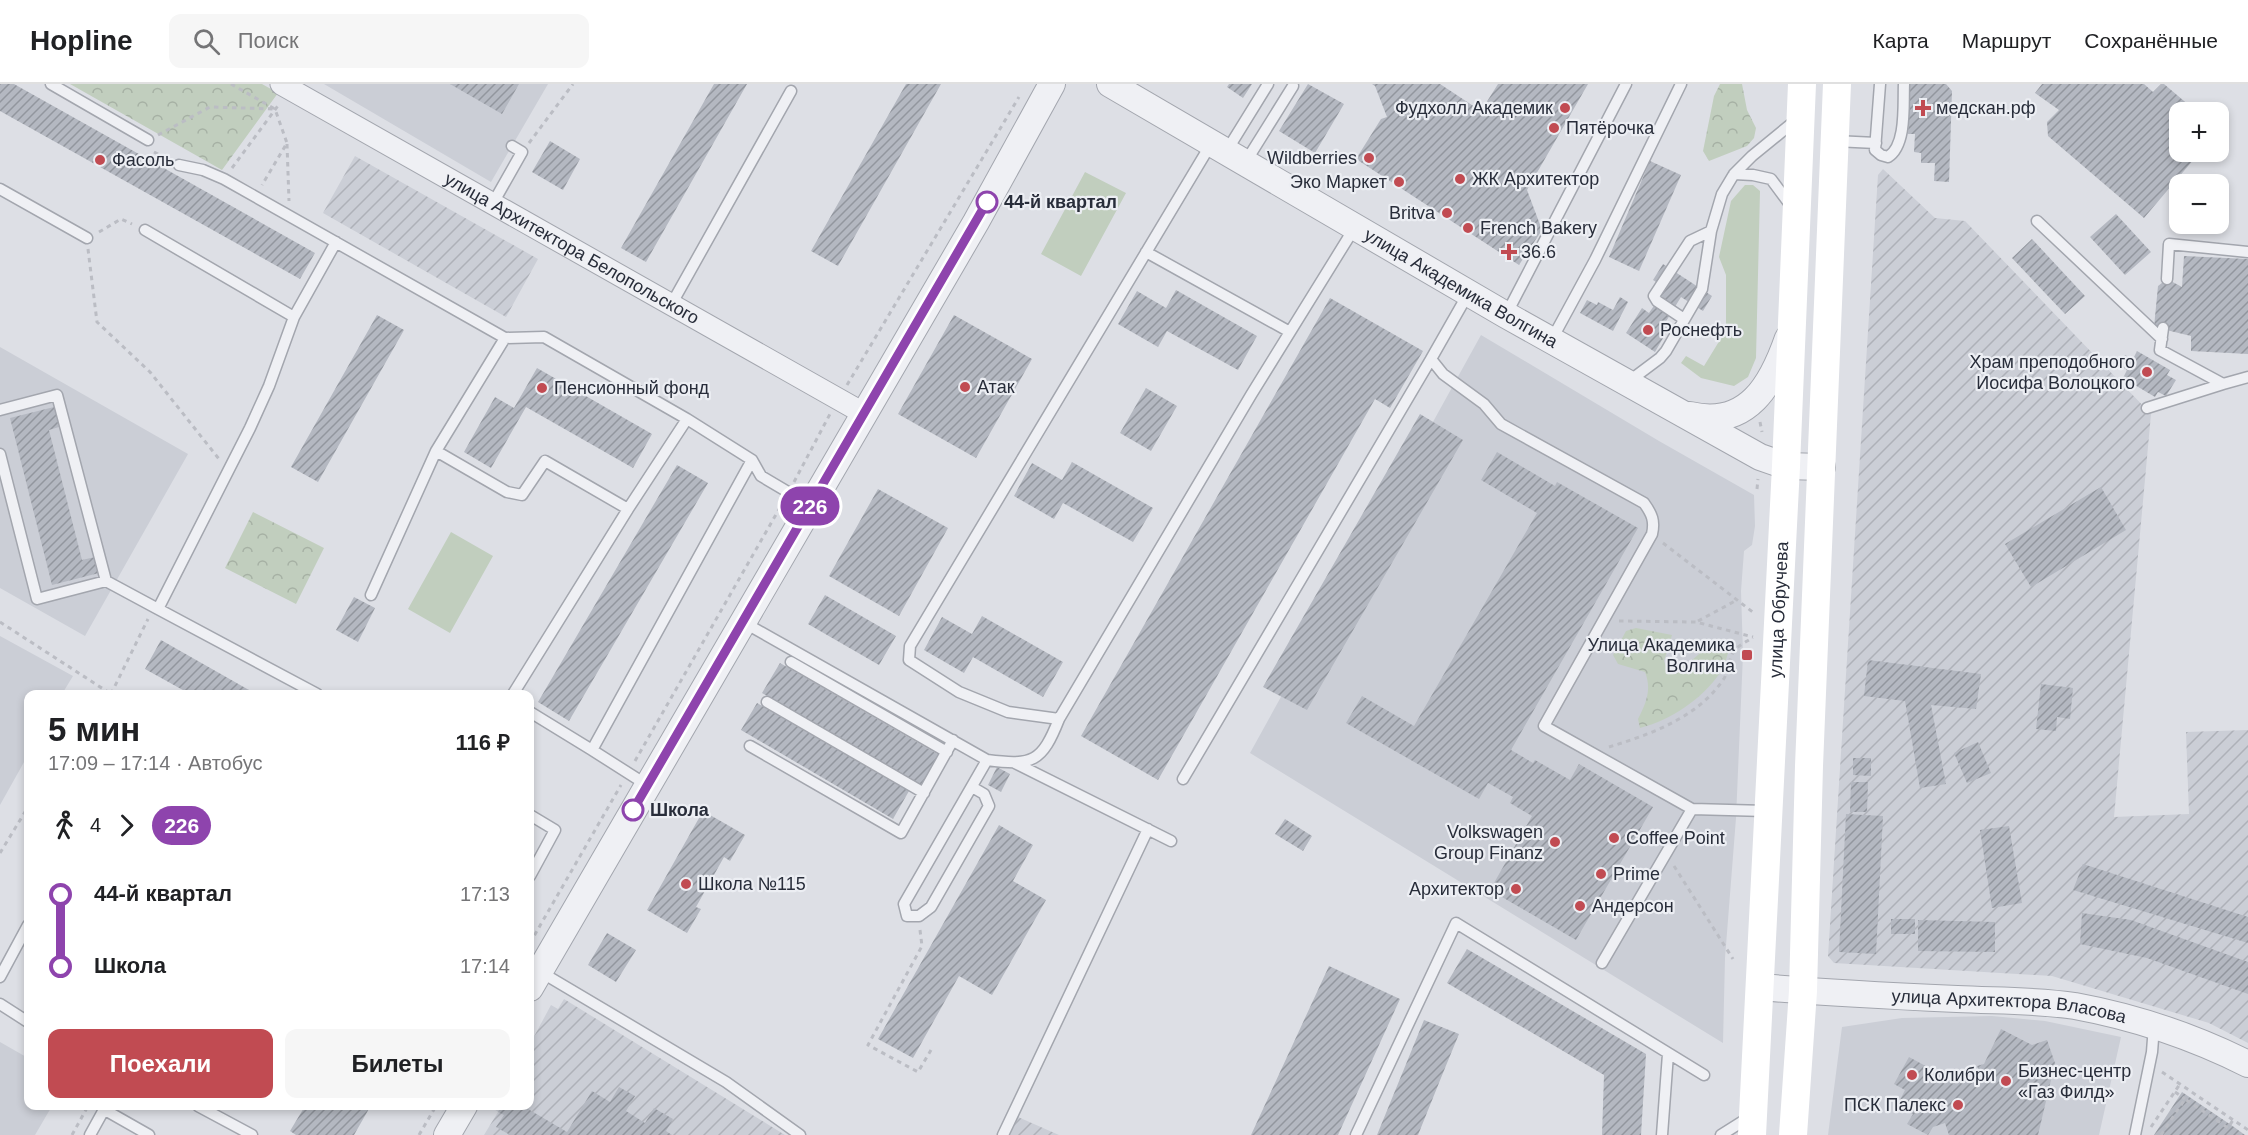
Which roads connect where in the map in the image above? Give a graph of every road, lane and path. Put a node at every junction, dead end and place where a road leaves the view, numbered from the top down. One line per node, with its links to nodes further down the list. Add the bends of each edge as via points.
1 (51, 84): 19 (lane)
2 (231, 84): 17 (path)
3 (281, 84): 31 (street, улица Архитектора Белопольского)
4 (573, 84): 24 (path)
5 (1052, 84): 63 (street)
6 (1110, 84): 25 (street, улица Академика Волгина)
7 (1268, 84): 25 (lane)
8 (1626, 84): 46 (lane)
9 (1681, 84): 52 (lane)
10 (1802, 84): 18 (main road, улица Обручева)
11 (1837, 84): 20 (main road, улица Обручева)
12 (1880, 84): 22 (lane)
13 (1904, 84): 22 (lane, via 1900,141 1888,157 1875,150)
14 (1293, 86): 25 (lane)
15 (1023, 90): 58 (path)
16 (791, 91): 45 (lane)
17 (275, 109): 19 (path, via 210,107); 21 (path); 28 (path)
18 (1800, 115): 27 (lane); 32 (main road, улица Обручева)
19 (148, 140)
20 (1835, 141): 22 (lane); 57 (main road, улица Обручева)
21 (287, 143): 30 (path); 33 (path)
22 (1876, 143)
23 (512, 146): 24 (lane)
24 (522, 152): 31 (lane)
25 (1227, 153): 36 (street, улица Академика Волгина); 41 (lane)
26 (179, 165): 28 (lane)
27 (1734, 174): 32 (lane, via 1771,178); 38 (lane, via 1722,194)
28 (224, 179): 30 (lane)
29 (0, 189): 39 (lane)
30 (255, 196): 33 (lane)
31 (492, 205): 45 (street, улица Архитектора Белопольского)
32 (1796, 213): 49 (main road, улица Обручева)
33 (290, 216): 40 (lane)
34 (121, 219): 39 (path)
35 (2037, 221): 56 (lane, via 2162,333 2160,350)
36 (1355, 227): 44 (street, улица Академика Волгина); 50 (lane)
37 (145, 230): 47 (lane)
38 (1711, 231): 48 (lane, via 1702,289); 48 (lane, via 1690,241 1654,296)
39 (87, 238): 70 (path, via 97,322 150,372)
40 (336, 242): 47 (lane); 51 (lane)
41 (1146, 252): 50 (lane); 93 (lane, via 910,646 909,660 959,692 1008,712)
42 (2248, 252): 43 (lane, via 2169,244)
43 (2167, 279)
44 (1468, 294): 46 (street, улица Академика Волгина); 53 (lane)
45 (671, 305): 58 (street, улица Архитектора Белопольского)
46 (1506, 315): 52 (street, улица Академика Волгина)
47 (294, 317): 70 (lane, via 269,386)
48 (1684, 319): 55 (lane, via 1660,358)
49 (1792, 330): 59 (main road, улица Обручева); 62 (street, via 1771,381 1749,404 1713,417)
50 (1290, 332): 93 (lane)
51 (505, 338): 64 (lane, via 544,337); 65 (lane)
52 (1551, 341): 55 (street, улица Академика Волгина)
53 (1431, 359): 76 (lane, via 1443,374 1484,404 1501,424 1644,503 1654,523); 102 (lane)
54 (2248, 377): 56 (lane)
55 (1626, 383): 62 (street, улица Академика Волгина)
56 (2223, 384): 60 (lane)
57 (1823, 399): 59 (street, via 1817,410 1807,414 1797,412); 69 (main road, улица Обручева)
58 (838, 400): 63 (street, улица Архитектора Белопольского); 73 (path)
59 (1788, 400): 68 (main road, улица Обручева)
60 (2147, 408)
61 (0, 410): 77 (lane, via 57,395)
62 (1678, 412): 68 (street, улица Академика Волгина, via 1760,457)
63 (863, 413): 74 (street)
64 (687, 418): 67 (lane); 75 (lane)
65 (436, 451): 75 (lane, via 507,492 522,495 545,461); 78 (lane)
66 (0, 454): 77 (lane, via 37,599)
67 (752, 460): 73 (lane, via 761,476); 96 (lane)
68 (1786, 466): 69 (street, улица Академика Волгина); 106 (main road, улица Обручева)
69 (1822, 467): 123 (main road, улица Обручева)
70 (228, 472): 80 (lane)
71 (1758, 478): 72 (path)
72 (1757, 489)
73 (789, 492): 74 (lane); 101 (path)
74 (810, 505): 82 (street)
75 (628, 509): 90 (lane)
76 (1652, 534): 79 (path); 83 (lane)
77 (106, 580): 80 (lane)
78 (371, 595)
79 (1737, 600): 81 (path); 85 (path)
80 (158, 609): 88 (path, via 146,622); 89 (lane)
81 (1754, 613)
82 (742, 621): 94 (lane); 101 (street)
83 (1604, 621): 85 (path); 98 (lane, via 1544,726)
84 (0, 622): 87 (path)
85 (1696, 622): 98 (path, via 1753,637 1734,650 1725,678 1691,712 1635,739)
86 (791, 662): 97 (lane)
87 (105, 690)
88 (113, 690)
89 (310, 690)
90 (515, 690)
91 (767, 702): 104 (lane)
92 (534, 714): 96 (lane)
93 (1059, 719): 100 (lane, via 1038,757)
94 (953, 740): 97 (lane); 99 (lane)
95 (750, 746): 104 (lane, via 901,833)
96 (592, 750): 101 (lane)
97 (947, 752): 104 (lane)
98 (1590, 752): 105 (lane)
99 (987, 760): 100 (lane); 103 (lane)
100 (1015, 763): 109 (lane)
101 (637, 779): 116 (path); 120 (street)
102 (1183, 779)
103 (972, 787): 114 (lane, via 984,794 988,806 931,907); 114 (lane, via 904,904 907,916)
104 (924, 793)
105 (1692, 809): 106 (lane); 112 (lane)
106 (1769, 811): 122 (main road, улица Обручева)
107 (24, 814): 111 (path)
108 (534, 817): 113 (lane, via 555,830)
109 (1148, 830): 110 (lane); 152 (lane)
110 (1171, 840)
111 (0, 854)
112 (1666, 855): 117 (path); 118 (lane)
113 (534, 869)
114 (919, 916): 127 (path, via 922,946 868,1045 918,1072)
115 (24, 932): 119 (lane)
116 (534, 937)
117 (1733, 959)
118 (1602, 963)
119 (0, 977)
120 (534, 979)
121 (534, 984): 151 (lane, via 718,1077)
122 (1761, 987): 123 (street, улица Архитектора Власова); 142 (main road, улица Обручева)
123 (1803, 991): 126 (street, улица Архитектора Власова, via 2043,1002); 156 (main road, улица Обручева)
124 (0, 1004): 125 (lane)
125 (24, 1019)
126 (2154, 1026): 129 (street, улица Архитектора Власова); 157 (lane)
127 (931, 1050)
128 (1668, 1054): 131 (lane); 153 (lane, via 1456,923); 154 (lane)
129 (2248, 1064)
130 (2155, 1068): 132 (path)
131 (1704, 1075)
132 (2180, 1084): 133 (path); 141 (path)
133 (2175, 1092): 134 (path); 144 (path)
134 (2185, 1099): 141 (path, via 2228,1128); 158 (path)
135 (86, 1110): 145 (path)
136 (105, 1110): 146 (lane)
137 (109, 1110): 147 (lane)
138 (205, 1110): 148 (lane)
139 (449, 1110): 149 (path)
140 (452, 1110): 150 (street)
141 (2233, 1120): 143 (path)
142 (1753, 1125): 155 (lane)
143 (2248, 1130)
144 (2147, 1133)
145 (72, 1135)
146 (90, 1135)
147 (149, 1135)
148 (252, 1135)
149 (419, 1135)
150 (447, 1135)
151 (800, 1135)
152 (1003, 1135)
153 (1356, 1135)
154 (1662, 1135)
155 (1721, 1135)
156 (1793, 1135)
157 (2134, 1135)
158 (2161, 1135)

